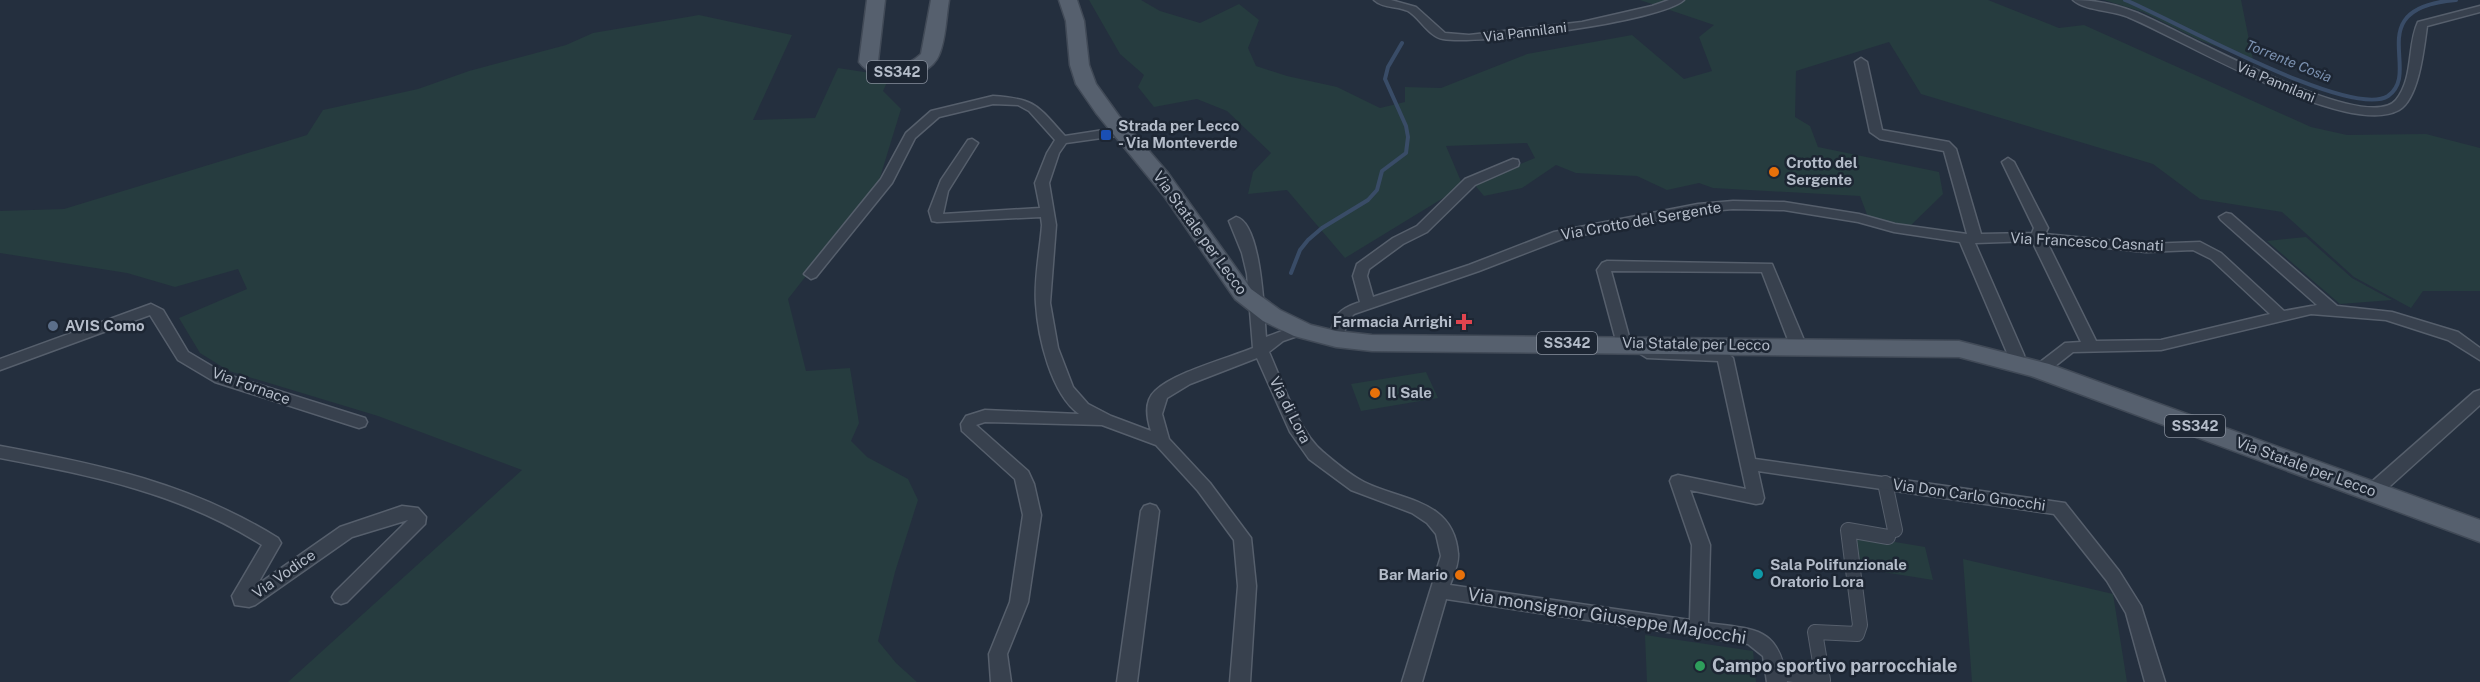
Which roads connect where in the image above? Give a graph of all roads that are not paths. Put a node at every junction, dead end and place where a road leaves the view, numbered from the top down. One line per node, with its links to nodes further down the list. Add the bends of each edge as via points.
1 (876, 0): 2 (main road, SS342, via 868,62 875,69 893,72 911,69 927,60)
2 (940, 0)
3 (1068, 0): 11 (main road, Via Statale per Lecco / SS342, via 1078,29 1084,82)
4 (1379, 0): 5 (street, Via Pannilani, via 1412,9 1442,36 1469,38 1582,25)
5 (1679, 0)
6 (2078, 0): 8 (street, Via Pannilani, via 2130,14 2333,106 2370,112 2393,109 2406,96 2422,24)
7 (2480, 9): 8 (street)
8 (2458, 13): 9 (street)
9 (2480, 16)
10 (1861, 62): 19 (street, via 1876,132 1950,149)
11 (1123, 131): 12 (street); 23 (main road, Via Statale per Lecco / SS342, via 1168,187 1243,294)
12 (1062, 140): 16 (street, via 1042,183); 21 (street, via 1033,108 1014,100 993,100 935,114 910,136 887,180)
13 (972, 143): 16 (street, via 944,185 935,210 937,218)
14 (2008, 162): 20 (street, via 2041,228)
15 (1513, 163): 22 (street, via 1470,182 1422,228 1362,267 1360,276)
16 (1048, 212): 37 (street, via 1043,303 1050,348 1066,389 1082,408)
17 (2226, 217): 24 (street)
18 (1236, 221): 23 (street, Via di Lora, via 1254,264)
19 (1975, 237): 20 (street, Via Francesco Casnati); 22 (street, Via Crotto del Sergente, via 1936,236 1784,206 1698,208 1559,236); 35 (street, via 1967,242 2016,355)
20 (2037, 237): 25 (street, Via Francesco Casnati, via 2146,248 2194,245 2216,256); 31 (street)
21 (811, 273)
22 (1368, 304): 27 (street, Via Crotto del Sergente, via 1349,311 1340,320)
23 (1258, 308): 26 (main road, Via Statale per Lecco / SS342); 32 (street, Via di Lora)
24 (2331, 309): 25 (street); 33 (street, via 2387,315 2453,336)
25 (2281, 316): 31 (street, via 2161,345)
26 (1298, 330): 27 (main road, Via Statale per Lecco / SS342); 32 (street, via 1280,336)
27 (1336, 340): 28 (main road, Via Statale per Lecco / SS342)
28 (1479, 342): 29 (main road, Via Statale per Lecco / SS342); 41 (street, via 1485,349 1724,357)
29 (1623, 344): 30 (main road, Via Statale per Lecco / SS342); 30 (street, via 1604,270 1607,266 1767,267)
30 (1798, 345): 35 (main road, Via Statale per Lecco / SS342, via 1950,349)
31 (2091, 347): 35 (street, via 2070,347)
32 (1261, 351): 39 (street, via 1185,380 1160,395 1154,414); 46 (street, Via di Lora, via 1298,432 1315,455 1357,486 1418,508 1444,532 1450,556)
33 (2480, 356)
34 (0, 365): 38 (street, Via Fornace, via 152,309 183,356 220,378)
35 (2028, 366): 43 (main road, Via Statale per Lecco / SS342)
36 (2480, 396): 43 (street)
37 (1106, 420): 39 (street); 50 (street, via 985,416 968,423 1022,476 1032,514 1019,602 998,654)
38 (359, 422)
39 (1162, 441): 52 (street, via 1242,538 1247,586)
40 (0, 452): 47 (street, Via Vodice, via 125,477 198,501 249,527 272,543 241,600 249,600 346,532 402,513 417,517 416,524)
41 (1749, 464): 42 (street, Via Don Carlo Gnocchi); 48 (street, via 1755,498 1678,481 1701,545)
42 (1885, 483): 49 (street, via 1891,534 1848,530 1860,625 1857,634 1815,632 1823,680); 54 (street, Via Don Carlo Gnocchi, via 2059,508 2135,610)
43 (2373, 491): 45 (main road, Via Statale per Lecco / SS342)
44 (1150, 511): 51 (street)
45 (2480, 531)
46 (1440, 591): 48 (street, Via monsignor Giuseppe Majocchi); 53 (street, Via di Lora)
47 (341, 597)
48 (1699, 630): 49 (street, Via monsignor Giuseppe Majocchi, via 1763,642 1771,650)
49 (1776, 677)
50 (1001, 682)
51 (1127, 682)
52 (1240, 682)
53 (1412, 682)
54 (2155, 682)

